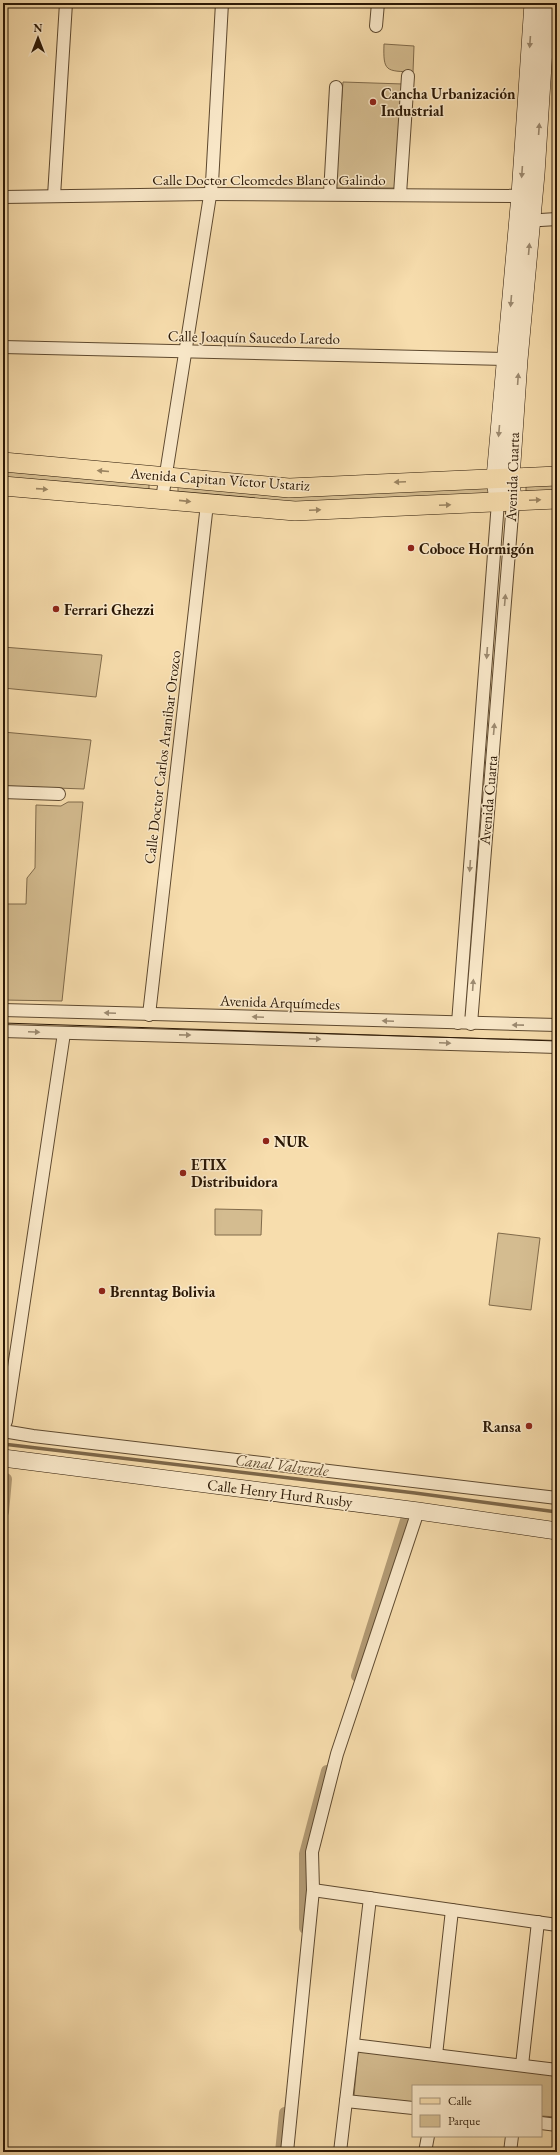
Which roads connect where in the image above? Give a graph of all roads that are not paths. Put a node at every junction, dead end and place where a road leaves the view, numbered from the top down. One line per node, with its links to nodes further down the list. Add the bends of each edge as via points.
1 (66, 3): 12 (street)
2 (222, 3): 8 (street, via 212,183)
3 (378, 3): 5 (street)
4 (546, 8): 13 (street, Avenida Cuarta)
5 (376, 26)
6 (408, 76): 10 (street)
7 (336, 87): 9 (street)
8 (208, 194): 9 (street, Calle Doctor Cleomedes Blanco Galindo); 12 (street, Calle Doctor Cleomedes Blanco Galindo); 17 (street)
9 (330, 194): 10 (street, Calle Doctor Cleomedes Blanco Galindo)
10 (400, 194): 13 (street, Calle Doctor Cleomedes Blanco Galindo)
11 (3, 196): 12 (street, Calle Doctor Cleomedes Blanco Galindo)
12 (54, 196)
13 (528, 196): 15 (street, Avenida Cuarta)
14 (557, 219): 15 (street)
15 (525, 221): 18 (street, Avenida Cuarta, one-way to 18); 22 (street, Avenida Cuarta, one-way to 15, via 519,360)
16 (3, 347): 17 (street, Calle Joaquín Saucedo Laredo)
17 (184, 352): 18 (street, Calle Joaquín Saucedo Laredo); 20 (street)
18 (505, 359): 22 (street, Avenida Cuarta, one-way to 22)
19 (3, 462): 20 (main road, Avenida Capitan Víctor Ustariz, one-way to 19)
20 (165, 476): 22 (main road, Avenida Capitan Víctor Ustariz, one-way to 20, via 289,488); 24 (street)
21 (557, 476): 22 (main road, Avenida Capitan Víctor Ustariz)
22 (503, 478): 26 (street, Avenida Cuarta)
23 (3, 486): 24 (main road, Avenida Capitan Víctor Ustariz, one-way to 24)
24 (162, 499): 27 (main road, Avenida Capitan Víctor Ustariz, one-way to 27)
25 (557, 499): 26 (main road, Avenida Capitan Víctor Ustariz, one-way to 25)
26 (506, 502): 27 (main road, Avenida Capitan Víctor Ustariz, one-way to 26, via 295,511); 28 (street, Avenida Cuarta, one-way to 28); 29 (street, Avenida Cuarta, one-way to 26)
27 (207, 504): 33 (street, Calle Doctor Carlos Aranibar Orozco)
28 (484, 691): 29 (street); 34 (street, Avenida Cuarta, one-way to 34)
29 (497, 692): 35 (street, Avenida Cuarta, one-way to 29)
30 (3, 792): 31 (street)
31 (59, 794)
32 (3, 1010): 33 (street, Avenida Arquímedes, one-way to 32)
33 (149, 1015): 34 (street, Avenida Arquímedes, one-way to 33)
34 (458, 1023): 35 (street, Avenida Arquímedes)
35 (471, 1024): 36 (street, Avenida Arquímedes, one-way to 35)
36 (557, 1025)
37 (3, 1031): 38 (street, one-way to 38)
38 (64, 1033): 39 (street, one-way to 39); 40 (street)
39 (557, 1047)
40 (3, 1430): 42 (street, Calle Henry Hurd Rusby, via 34,1436)
41 (3, 1458): 43 (street, Calle Henry Hurd Rusby)
42 (557, 1498)
43 (418, 1511): 44 (street, Calle Henry Hurd Rusby); 45 (street, via 337,1754 312,1852)
44 (557, 1532)
45 (313, 1890): 46 (street); 60 (street)
46 (370, 1898): 47 (street); 50 (street)
47 (452, 1910): 48 (street); 51 (street)
48 (538, 1922): 49 (street); 52 (street)
49 (557, 1925)
50 (353, 2045): 51 (street); 54 (street)
51 (436, 2055): 52 (street)
52 (522, 2065): 53 (street)
53 (557, 2070)
54 (346, 2101): 55 (street); 61 (street)
55 (412, 2108)
56 (542, 2123): 57 (street)
57 (557, 2125)
58 (428, 2137): 62 (street)
59 (512, 2137): 63 (street)
60 (287, 2152)
61 (340, 2152)
62 (425, 2152)
63 (510, 2152)

